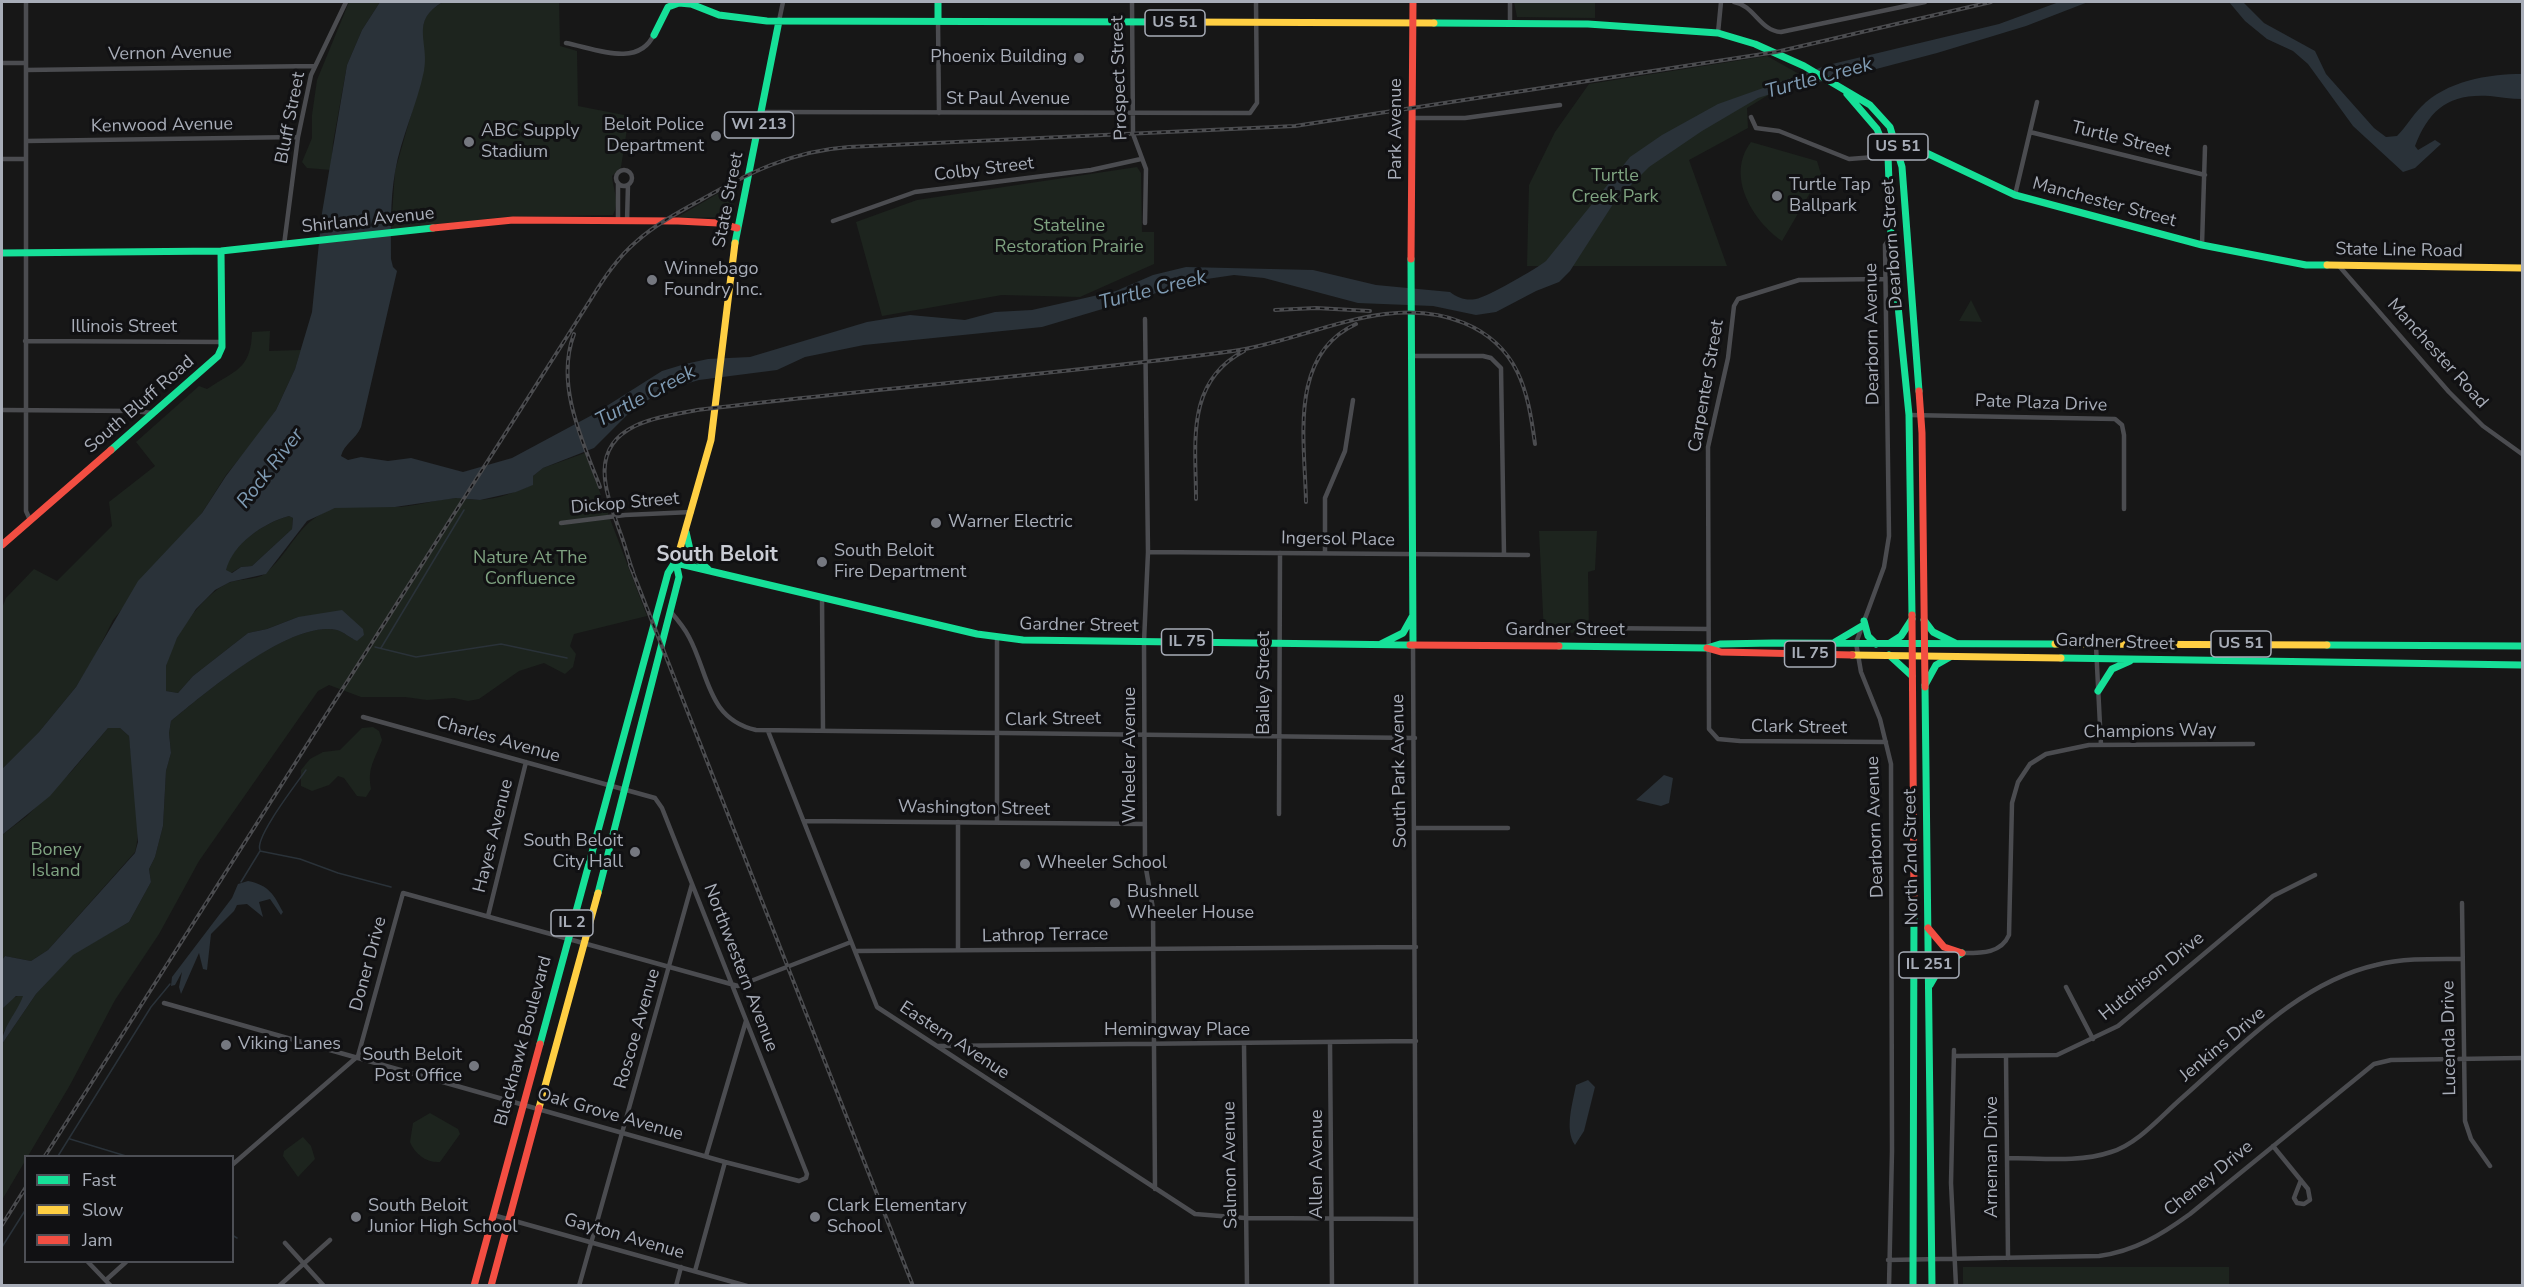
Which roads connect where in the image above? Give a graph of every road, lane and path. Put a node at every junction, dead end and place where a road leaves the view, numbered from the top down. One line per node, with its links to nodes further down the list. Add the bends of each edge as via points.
1 (26, 2): 24 (street)
2 (346, 2): 25 (street, Bluff Street)
3 (668, 2): 21 (street)
4 (783, 2): 14 (street, State Street)
5 (938, 2): 15 (main road)
6 (1132, 2): 16 (street, Prospect Street)
7 (1256, 2): 17 (street)
8 (1413, 2): 18 (main road, Park Avenue)
9 (1510, 2): 19 (street)
10 (1721, 2): 20 (street)
11 (1734, 2): 12 (street, via 1746,5 1771,30 1781,32)
12 (1925, 2)
13 (688, 3): 14 (main road, via 740,18); 21 (main road, via 668,7)
14 (779, 21): 15 (main road); 30 (main road, State Street / WI 213)
15 (938, 21): 16 (main road, US 51); 31 (street)
16 (1132, 22): 17 (main road, US 51); 32 (street, Prospect Street)
17 (1256, 23): 18 (main road, US 51); 32 (street, St Paul Avenue, via 1257,103 1253,110)
18 (1413, 23): 19 (main road, US 51); 34 (main road, Park Avenue)
19 (1510, 23): 20 (main road, US 51)
20 (1718, 33): 27 (main road, US 51, via 1737,36)
21 (652, 38): 22 (street, via 635,52 626,54)
22 (566, 43)
23 (2, 63): 24 (street)
24 (26, 63): 26 (street)
25 (315, 66): 26 (street, Vernon Avenue); 36 (street, Bluff Street)
26 (26, 70): 37 (street)
27 (1839, 87): 39 (main road, Dearborn Street / US 51, via 1882,116); 41 (main road, Dearborn Street / US 51, via 1877,129)
28 (2037, 102): 35 (street)
29 (1560, 105): 34 (street, via 1465,118)
30 (761, 112): 31 (street, St Paul Avenue); 54 (main road, State Street / WI 213)
31 (939, 113): 32 (street, St Paul Avenue)
32 (1133, 114): 45 (street, Prospect Street, via 1132,134)
33 (1751, 117): 41 (street, via 1756,128 1779,131 1849,159)
34 (1413, 118): 61 (main road, Park Avenue)
35 (2030, 132): 46 (street, Turtle Street); 49 (street)
36 (298, 137): 37 (street, Kenwood Avenue); 56 (street, Bluff Street)
37 (26, 141): 44 (street)
38 (2205, 147): 46 (street)
39 (1899, 149): 40 (main road, Manchester Street, via 1918,149); 41 (main road); 42 (main road, Dearborn Street / US 51)
40 (1931, 155): 42 (main road, Manchester Street); 49 (main road, Manchester Street)
41 (1888, 156): 42 (main road, Manchester Street); 55 (main road, Dearborn Street / US 51)
42 (1901, 157): 76 (main road, Dearborn Street / US 51)
43 (2, 159): 44 (street)
44 (26, 159): 60 (street)
45 (1141, 159): 52 (street, Colby Street, via 1091,170 915,192); 53 (street, Prospect Street, via 1146,174)
46 (2205, 175): 57 (street)
47 (618, 183): 48 (street); 48 (street, via 616,175 624,169 632,175); 50 (street)
48 (628, 184): 51 (street)
49 (2014, 195): 57 (main road, Manchester Street)
50 (618, 221): 51 (main road, Shirland Avenue); 56 (main road, Shirland Avenue, via 513,220)
51 (627, 221): 54 (main road, Shirland Avenue, via 718,223)
52 (833, 221)
53 (1145, 223)
54 (737, 228): 63 (main road, State Street / WI 213)
55 (1891, 236): 66 (street, Dearborn Avenue, via 1885,245); 75 (main road, Dearborn Street / US 51)
56 (284, 245): 58 (main road, Shirland Avenue)
57 (2202, 245): 62 (main road, Manchester Street)
58 (221, 251): 60 (main road, Shirland Avenue); 69 (main road)
59 (2, 253): 60 (main road, Shirland Avenue)
60 (26, 253): 68 (street)
61 (1411, 256): 70 (main road, South Park Avenue)
62 (2275, 261): 64 (main road, State Line Road)
63 (732, 263): 79 (main road, Blackhawk Boulevard / IL 2, via 711,440)
64 (2338, 266): 65 (main road, State Line Road); 77 (street, Manchester Road, via 2483,426)
65 (2523, 268)
66 (1885, 279): 97 (street, Dearborn Avenue, via 1889,536 1884,567); 99 (street, Carpenter Street, via 1799,280 1738,299 1708,447)
67 (1145, 319): 84 (street, Wheeler Avenue)
68 (25, 341): 69 (street, Illinois Street); 73 (street)
69 (222, 342): 74 (main road, South Bluff Road, via 215,360)
70 (1412, 356): 87 (main road, South Park Avenue); 88 (street, via 1483,356 1496,361 1503,374)
71 (1353, 400): 86 (street, via 1345,451 1325,498)
72 (2, 410): 73 (street)
73 (25, 410): 74 (street); 80 (street, via 26,511)
74 (155, 414): 80 (main road, South Bluff Road)
75 (1909, 415): 76 (street, Pate Plaza Drive); 95 (main road, US 51)
76 (1921, 415): 78 (street, Pate Plaza Drive, via 2115,419 2123,429); 96 (main road, US 51)
77 (2523, 454)
78 (2124, 509)
79 (692, 512): 81 (street, Dickop Street); 82 (main road, Blackhawk Boulevard / IL 2)
80 (30, 520): 83 (main road, South Bluff Road)
81 (561, 523)
82 (686, 532): 90 (main road, Blackhawk Boulevard / IL 2); 91 (main road, via 691,554)
83 (2, 545)
84 (1148, 552): 85 (street, Ingersol Place); 101 (street, Wheeler Avenue)
85 (1280, 553): 86 (street, Ingersol Place); 102 (street, Bailey Street)
86 (1325, 554): 87 (street, Ingersol Place)
87 (1414, 554): 88 (street, Ingersol Place); 94 (main road, South Park Avenue)
88 (1504, 555): 89 (street, Ingersol Place)
89 (1528, 555)
90 (676, 563): 91 (main road, Gardner Street / IL 75); 93 (main road, Blackhawk Boulevard / IL 2, via 679,577); 138 (main road, Blackhawk Boulevard / IL 2, via 668,573)
91 (709, 570): 92 (main road, Gardner Street / IL 75)
92 (822, 597): 100 (main road, Gardner Street / IL 75); 128 (street)
93 (670, 610): 127 (street, Clark Street, via 690,638 717,705 729,719); 139 (main road, Blackhawk Boulevard / IL 2)
94 (1414, 615): 110 (main road, via 1403,633); 111 (main road, South Park Avenue)
95 (1912, 618): 106 (main road, via 1901,636); 107 (main road, US 51)
96 (1924, 620): 108 (main road, IL 251); 109 (main road, via 1933,632)
97 (1863, 623): 103 (main road); 104 (street, Dearborn Avenue); 105 (main road)
98 (1592, 628): 99 (street)
99 (1708, 629): 114 (street, Carpenter Street)
100 (997, 638): 101 (main road, Gardner Street / IL 75); 130 (street)
101 (1144, 642): 102 (main road, Gardner Street / IL 75); 129 (street, Wheeler Avenue)
102 (1279, 643): 110 (main road, Gardner Street / IL 75); 131 (street, Bailey Street)
103 (1832, 643): 104 (main road, Gardner Street / IL 75); 114 (main road, Gardner Street / IL 75, via 1742,643)
104 (1856, 643): 105 (main road, Gardner Street / IL 75); 115 (street, Dearborn Avenue)
105 (1876, 644): 106 (main road, Gardner Street / IL 75)
106 (1889, 644): 107 (main road, Gardner Street / IL 75)
107 (1913, 644): 108 (main road, Gardner Street / IL 75); 117 (main road, US 51)
108 (1924, 644): 109 (main road, Gardner Street / IL 75); 118 (main road, North 2nd Street / IL 251)
109 (1959, 644): 112 (main road, Gardner Street / US 51)
110 (1381, 645): 111 (main road, Gardner Street / IL 75)
111 (1413, 645): 114 (main road, Gardner Street / IL 75); 133 (street, South Park Avenue)
112 (2096, 646): 113 (main road, Gardner Street / US 51); 120 (street)
113 (2523, 646)
114 (1707, 648): 115 (main road, Gardner Street / IL 75, via 1721,652); 132 (street, Carpenter Street, via 1708,727)
115 (1856, 655): 116 (main road, Gardner Street / IL 75); 134 (street, Dearborn Avenue)
116 (1889, 655): 117 (main road, Gardner Street / IL 75); 123 (main road)
117 (1913, 655): 118 (main road, Gardner Street / US 51); 123 (main road, North 2nd Street / IL 251)
118 (1924, 655): 119 (main road, Gardner Street / US 51); 124 (main road, North 2nd Street / IL 251)
119 (1954, 656): 120 (main road, Gardner Street / US 51); 124 (main road, via 1936,665)
120 (2096, 657): 121 (main road, Gardner Street / US 51); 125 (street)
121 (2136, 658): 122 (main road, Gardner Street / US 51); 125 (main road, via 2112,669)
122 (2523, 665)
123 (1913, 678): 200 (main road, North 2nd Street / IL 251)
124 (1925, 687): 151 (main road, North 2nd Street / IL 251)
125 (2098, 691): 136 (street)
126 (363, 717): 137 (street, Charles Avenue)
127 (768, 731): 128 (street, Clark Street); 141 (street, Eastern Avenue)
128 (823, 731): 130 (street, Clark Street)
129 (1145, 733): 130 (street, Clark Street); 131 (street, Clark Street); 144 (street, Wheeler Avenue)
130 (996, 734): 143 (street)
131 (1278, 734): 133 (street, Clark Street); 140 (street, Bailey Street)
132 (1712, 736): 134 (street, Clark Street, via 1740,741)
133 (1414, 738): 145 (street, South Park Avenue)
134 (1886, 742): 199 (street, Dearborn Avenue, via 1891,765 1892,1151)
135 (2253, 744): 136 (street, Champions Way)
136 (2101, 745): 159 (street, Champions Way, via 2046,754 2030,764 2018,782 2013,803 2009,935 1996,949)
137 (526, 762): 138 (street, Charles Avenue); 150 (street, Hayes Avenue)
138 (609, 784): 139 (street, Charles Avenue); 152 (main road, Blackhawk Boulevard / IL 2)
139 (626, 788): 148 (street, Northwestern Avenue, via 659,802); 153 (main road, Blackhawk Boulevard / IL 2)
140 (1279, 814)
141 (804, 821): 142 (street, Washington Street); 154 (street, Eastern Avenue)
142 (958, 822): 143 (street, Washington Street); 157 (street)
143 (997, 822): 144 (street, Washington Street)
144 (1144, 824): 156 (street, Wheeler Avenue, via 1145,864 1154,909)
145 (1416, 828): 146 (street); 155 (street, South Park Avenue)
146 (1508, 828)
147 (2315, 875): 167 (street, Hutchison Drive, via 2273,896 2118,1026)
148 (692, 883): 161 (street, Roscoe Avenue); 162 (street, Northwestern Avenue)
149 (2462, 903): 160 (street, Lucenda Drive)
150 (488, 916): 152 (street); 173 (street, Doner Drive, via 403,893)
151 (1928, 928): 159 (main road, via 1944,946); 163 (main road, North 2nd Street / IL 251)
152 (567, 938): 153 (street); 177 (main road, Blackhawk Boulevard / IL 2)
153 (584, 942): 161 (street); 178 (main road, Blackhawk Boulevard / IL 2)
154 (851, 942): 158 (street, Eastern Avenue); 162 (street, via 746,985)
155 (1416, 947): 156 (street, Lathrop Terrace); 168 (street, South Park Avenue)
156 (1154, 948): 157 (street, Lathrop Terrace); 170 (street, Wheeler Avenue)
157 (958, 950): 158 (street, Lathrop Terrace)
158 (855, 951): 172 (street, Eastern Avenue, via 877,1007)
159 (1962, 953): 163 (main road, via 1941,966)
160 (2462, 959): 175 (street, Lucenda Drive); 182 (street, Jenkins Drive, via 2376,965 2312,991 2236,1050 2136,1137 2112,1152 2080,1158)
161 (670, 965): 162 (street); 179 (street, Roscoe Avenue)
162 (732, 984): 166 (street, Northwestern Avenue)
163 (1930, 986): 201 (main road, North 2nd Street / IL 251)
164 (2066, 987): 167 (street)
165 (164, 1003): 173 (street, Oak Grove Avenue)
166 (746, 1021): 181 (street); 186 (street, Northwestern Avenue)
167 (2093, 1039): 174 (street, Hutchison Drive, via 2057,1054)
168 (1416, 1041): 169 (street, Hemingway Place); 192 (street, South Park Avenue)
169 (1330, 1043): 171 (street, Hemingway Place); 191 (street, Allen Avenue)
170 (1155, 1044): 171 (street, Hemingway Place); 172 (street, Hemingway Place); 188 (street, Wheeler Avenue)
171 (1244, 1045): 190 (street, Salmon Avenue)
172 (937, 1046): 188 (street, Eastern Avenue)
173 (358, 1056): 177 (street, Oak Grove Avenue); 184 (street)
174 (2006, 1057): 182 (street, Arneman Drive); 198 (street, Hutchison Drive, via 1954,1053 1951,1183)
175 (2464, 1058): 176 (street, Cheney Drive); 180 (street, Cheney Drive, via 2374,1064); 185 (street, Lucenda Drive, via 2465,1121 2471,1139)
176 (2523, 1058)
177 (523, 1104): 178 (street, Oak Grove Avenue); 189 (main road, Blackhawk Boulevard / IL 2)
178 (539, 1109): 179 (street, Oak Grove Avenue); 193 (main road, Blackhawk Boulevard / IL 2)
179 (623, 1133): 181 (street, Oak Grove Avenue); 195 (street, Roscoe Avenue)
180 (2273, 1146): 187 (street); 197 (street, Cheney Drive, via 2190,1214 2141,1245 2099,1256)
181 (706, 1156): 183 (street, Oak Grove Avenue)
182 (2007, 1158): 197 (street, Arneman Drive)
183 (725, 1162): 186 (street, Oak Grove Avenue, via 799,1180); 206 (street)
184 (234, 1164)
185 (2490, 1166)
186 (806, 1178)
187 (2301, 1180): 187 (street, via 2310,1193 2310,1200 2304,1204 2294,1198)
188 (1155, 1189): 190 (street, Eastern Avenue, via 1194,1214)
189 (493, 1215): 193 (street, Gayton Avenue); 211 (main road, Blackhawk Boulevard / IL 2)
190 (1245, 1218): 191 (street); 216 (street, Salmon Avenue)
191 (1332, 1218): 192 (street); 217 (street, Allen Avenue)
192 (1416, 1219): 218 (street, South Park Avenue)
193 (509, 1220): 195 (street, Gayton Avenue); 212 (main road, Blackhawk Boulevard / IL 2)
194 (330, 1240): 204 (street)
195 (591, 1242): 205 (street, Gayton Avenue); 213 (street, Roscoe Avenue)
196 (285, 1243): 204 (street)
197 (2008, 1258): 198 (street, Cheney Drive)
198 (1957, 1259): 201 (street, Cheney Drive); 222 (street)
199 (1888, 1260): 200 (street, Cheney Drive); 219 (street, Dearborn Avenue)
200 (1912, 1260): 201 (street, Cheney Drive); 220 (main road, North 2nd Street / IL 251)
201 (1932, 1260): 221 (main road, North 2nd Street / IL 251)
202 (89, 1263): 207 (street)
203 (125, 1263): 207 (street)
204 (303, 1263): 209 (street); 210 (street)
205 (681, 1267): 206 (street, Gayton Avenue); 214 (street)
206 (695, 1271): 215 (street, Gayton Avenue)
207 (106, 1280): 208 (street)
208 (111, 1286)
209 (279, 1286)
210 (324, 1286)
211 (474, 1286)
212 (491, 1286)
213 (579, 1286)
214 (676, 1286)
215 (747, 1286)
216 (1246, 1286)
217 (1332, 1286)
218 (1416, 1286)
219 (1889, 1286)
220 (1913, 1286)
221 (1932, 1286)
222 (1956, 1286)

